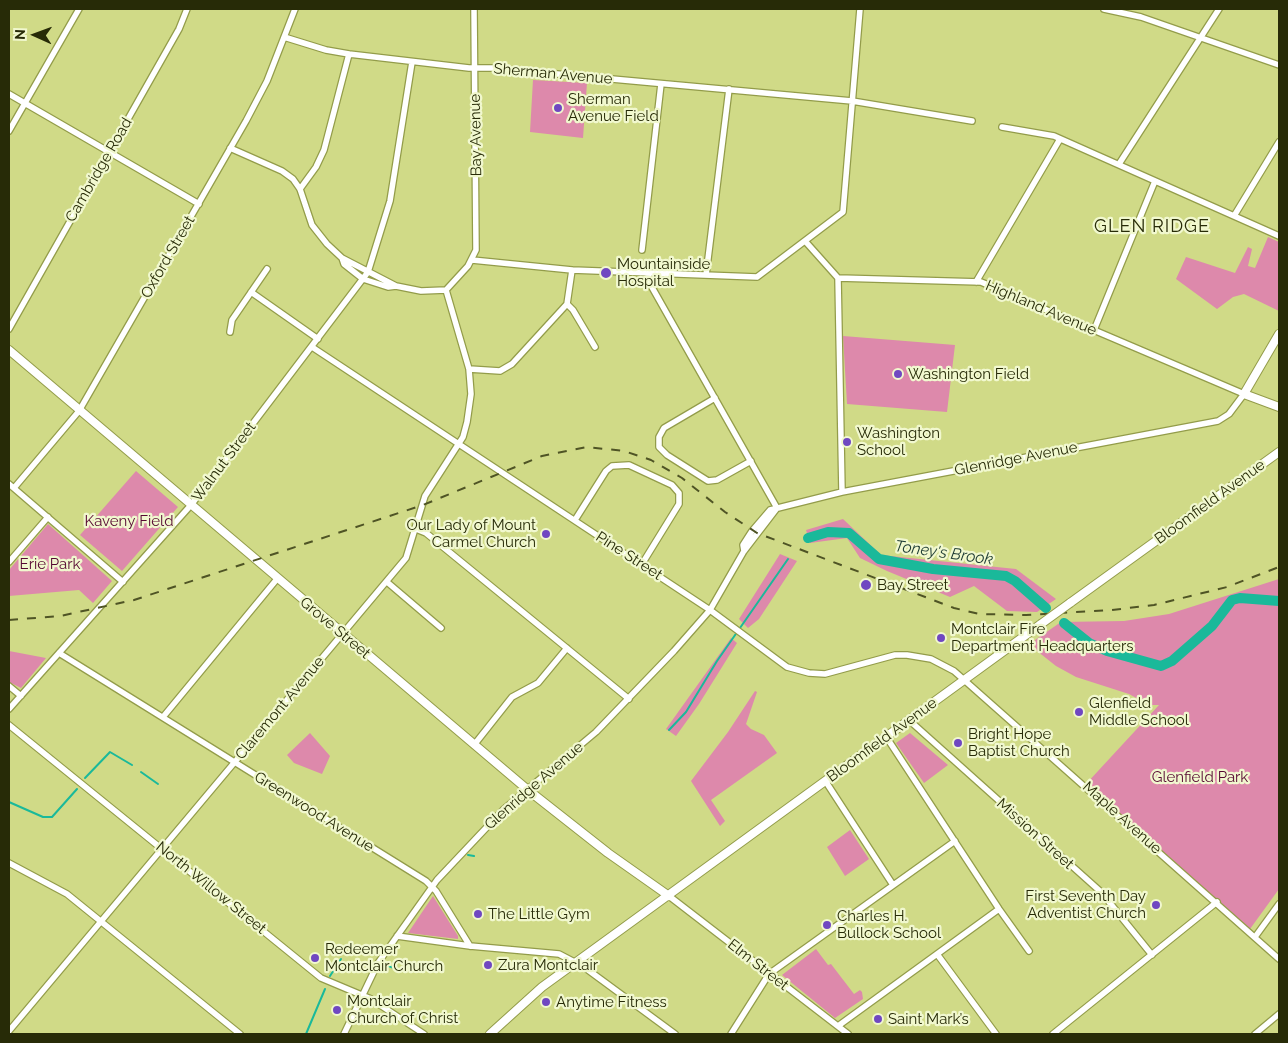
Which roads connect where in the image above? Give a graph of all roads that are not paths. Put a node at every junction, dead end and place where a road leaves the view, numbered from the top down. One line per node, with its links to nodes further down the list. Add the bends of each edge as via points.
1 (79, 9): 18 (street)
2 (187, 9): 25 (street, Cambridge Road, via 179,29)
3 (295, 9): 8 (street, Oxford Street)
4 (474, 9): 13 (street, Bay Avenue)
5 (860, 9): 17 (street)
6 (1104, 9): 9 (street)
7 (1219, 9): 9 (street)
8 (284, 37): 10 (street, Sherman Avenue); 24 (street, Oxford Street, via 267,81)
9 (1201, 37): 12 (street); 26 (street)
10 (349, 54): 11 (street, Sherman Avenue); 28 (street, via 324,150)
11 (412, 62): 13 (street, Sherman Avenue); 38 (street, Walnut Street, via 390,201)
12 (1279, 65)
13 (475, 68): 14 (street, Sherman Avenue); 35 (street, Bay Avenue, via 477,244)
14 (661, 84): 15 (street, Sherman Avenue); 33 (street)
15 (729, 89): 17 (street, Sherman Avenue); 40 (street)
16 (9, 94): 18 (street)
17 (852, 101): 19 (street, Sherman Avenue); 32 (street, via 843,212)
18 (24, 103): 21 (street); 25 (street)
19 (972, 120)
20 (1002, 127): 22 (street)
21 (9, 131)
22 (1060, 139): 26 (street); 43 (street)
23 (1279, 142): 30 (street)
24 (230, 148): 28 (street, via 288,174); 29 (street, Oxford Street)
25 (109, 152): 29 (street); 48 (street, Cambridge Road)
26 (1119, 164): 27 (street)
27 (1155, 181): 30 (street); 49 (street)
28 (300, 189): 34 (street, via 312,225)
29 (199, 204): 60 (street, Oxford Street)
30 (1234, 216): 31 (street)
31 (1279, 236)
32 (805, 241): 40 (street, via 757,277); 41 (street)
33 (642, 250)
34 (342, 258): 38 (street); 42 (street, via 344,264)
35 (472, 260): 37 (street); 45 (street)
36 (267, 269): 46 (street)
37 (572, 270): 39 (street); 47 (street)
38 (368, 272): 42 (street, Walnut Street); 44 (street)
39 (648, 273): 40 (street); 58 (street, via 649,282)
40 (706, 275)
41 (838, 278): 43 (street, Highland Avenue); 66 (street)
42 (363, 279): 44 (street, via 388,287); 52 (street, Walnut Street)
43 (976, 282): 49 (street, Highland Avenue)
44 (396, 286): 45 (street, via 421,292)
45 (446, 290): 56 (street, Claremont Avenue)
46 (252, 292): 50 (street, via 232,320); 52 (street)
47 (567, 304): 54 (street); 56 (street, via 509,367 500,370)
48 (9, 329)
49 (1094, 330): 57 (street, Highland Avenue)
50 (230, 332)
51 (1279, 334): 57 (main road)
52 (318, 339): 53 (street, Walnut Street)
53 (312, 347): 61 (street, Pine Street); 67 (street, Walnut Street)
54 (595, 347)
55 (9, 350): 60 (main road, Grove Street)
56 (469, 369): 61 (street, Claremont Avenue, via 469,410)
57 (1244, 394): 59 (main road, Highland Avenue); 66 (street, Glenridge Avenue, via 1229,414 1218,421)
58 (715, 398): 63 (street); 63 (street, via 667,426 658,442 662,451 708,481 717,480)
59 (1279, 407)
60 (79, 411): 65 (street, Oxford Street); 67 (main road, Grove Street)
61 (459, 444): 70 (street, Pine Street); 71 (street, Claremont Avenue, via 426,496)
62 (1279, 452): 82 (main road, Bloomfield Avenue, bridge)
63 (751, 461): 68 (street)
64 (9, 484): 65 (street)
65 (14, 488): 69 (street)
66 (842, 492): 68 (street, Glenridge Avenue)
67 (191, 506): 74 (main road, Grove Street); 75 (street, Walnut Street)
68 (777, 508): 77 (street, Glenridge Avenue, via 744,551)
69 (48, 517): 72 (street); 75 (street)
70 (575, 520): 73 (street, Pine Street); 73 (street, via 612,466 620,464 672,485 678,493 679,504)
71 (416, 529): 76 (street, Claremont Avenue, via 408,553); 80 (street, via 426,533)
72 (9, 562)
73 (642, 564): 77 (street, Pine Street)
74 (277, 580): 79 (main road, Grove Street); 87 (street)
75 (122, 582): 81 (street, Walnut Street)
76 (387, 582): 78 (street); 79 (street, Claremont Avenue)
77 (710, 610): 82 (street, Pine Street, via 782,665 802,672 835,673 907,654 936,661); 85 (street, Glenridge Avenue)
78 (441, 628)
79 (343, 635): 91 (main road, Grove Street); 92 (street, Claremont Avenue)
80 (567, 648): 85 (street); 91 (street, via 538,683 512,697)
81 (59, 652): 84 (street, Walnut Street); 87 (street, Greenwood Avenue)
82 (964, 679): 88 (main road, Bloomfield Avenue); 101 (street, Maple Avenue)
83 (9, 686): 84 (street)
84 (21, 696): 86 (street, Walnut Street)
85 (629, 699): 94 (street, Glenridge Avenue)
86 (9, 709)
87 (162, 717): 92 (street, Greenwood Avenue)
88 (910, 721): 90 (main road, Bloomfield Avenue); 110 (street, Mission Street, via 1101,892)
89 (9, 725): 96 (street, North Willow Street)
90 (887, 738): 93 (main road, Bloomfield Avenue); 95 (street)
91 (474, 745): 94 (main road, Grove Street)
92 (234, 762): 96 (street, Claremont Avenue); 99 (street, Greenwood Avenue)
93 (826, 782): 98 (street); 100 (main road, Bloomfield Avenue)
94 (528, 790): 99 (street, Glenridge Avenue, via 468,844); 100 (main road, Grove Street)
95 (955, 841): 98 (street); 103 (street)
96 (163, 848): 104 (street, Claremont Avenue); 114 (street, North Willow Street, via 321,978)
97 (9, 863): 104 (street, via 67,894)
98 (893, 885): 113 (street)
99 (432, 886): 105 (street, Glenridge Avenue); 107 (street, Greenwood Avenue)
100 (669, 896): 112 (main road, Bloomfield Avenue); 113 (street, Elm Street)
101 (1217, 902): 106 (street, Maple Avenue); 110 (street)
102 (1279, 904): 106 (street)
103 (999, 909): 108 (street); 109 (street)
104 (101, 922): 117 (street, Claremont Avenue); 119 (street)
105 (397, 936): 107 (street); 114 (street, Glenridge Avenue, via 378,963)
106 (1255, 938): 111 (street, Maple Avenue)
107 (470, 946): 112 (street, via 552,953)
108 (1029, 951)
109 (937, 954): 116 (street); 126 (street)
110 (1152, 955): 127 (street)
111 (1279, 959)
112 (575, 963): 122 (main road, Bloomfield Avenue); 123 (street)
113 (769, 974): 116 (street, Elm Street); 124 (street)
114 (363, 994): 120 (street, Glenridge Avenue); 121 (street, North Willow Street)
115 (1279, 1014): 128 (street)
116 (838, 1026): 125 (street, Elm Street)
117 (9, 1030): 118 (street)
118 (16, 1034)
119 (240, 1034)
120 (344, 1034)
121 (424, 1034)
122 (490, 1034)
123 (675, 1034)
124 (731, 1034)
125 (848, 1034)
126 (996, 1034)
127 (1053, 1034)
128 (1255, 1034)

